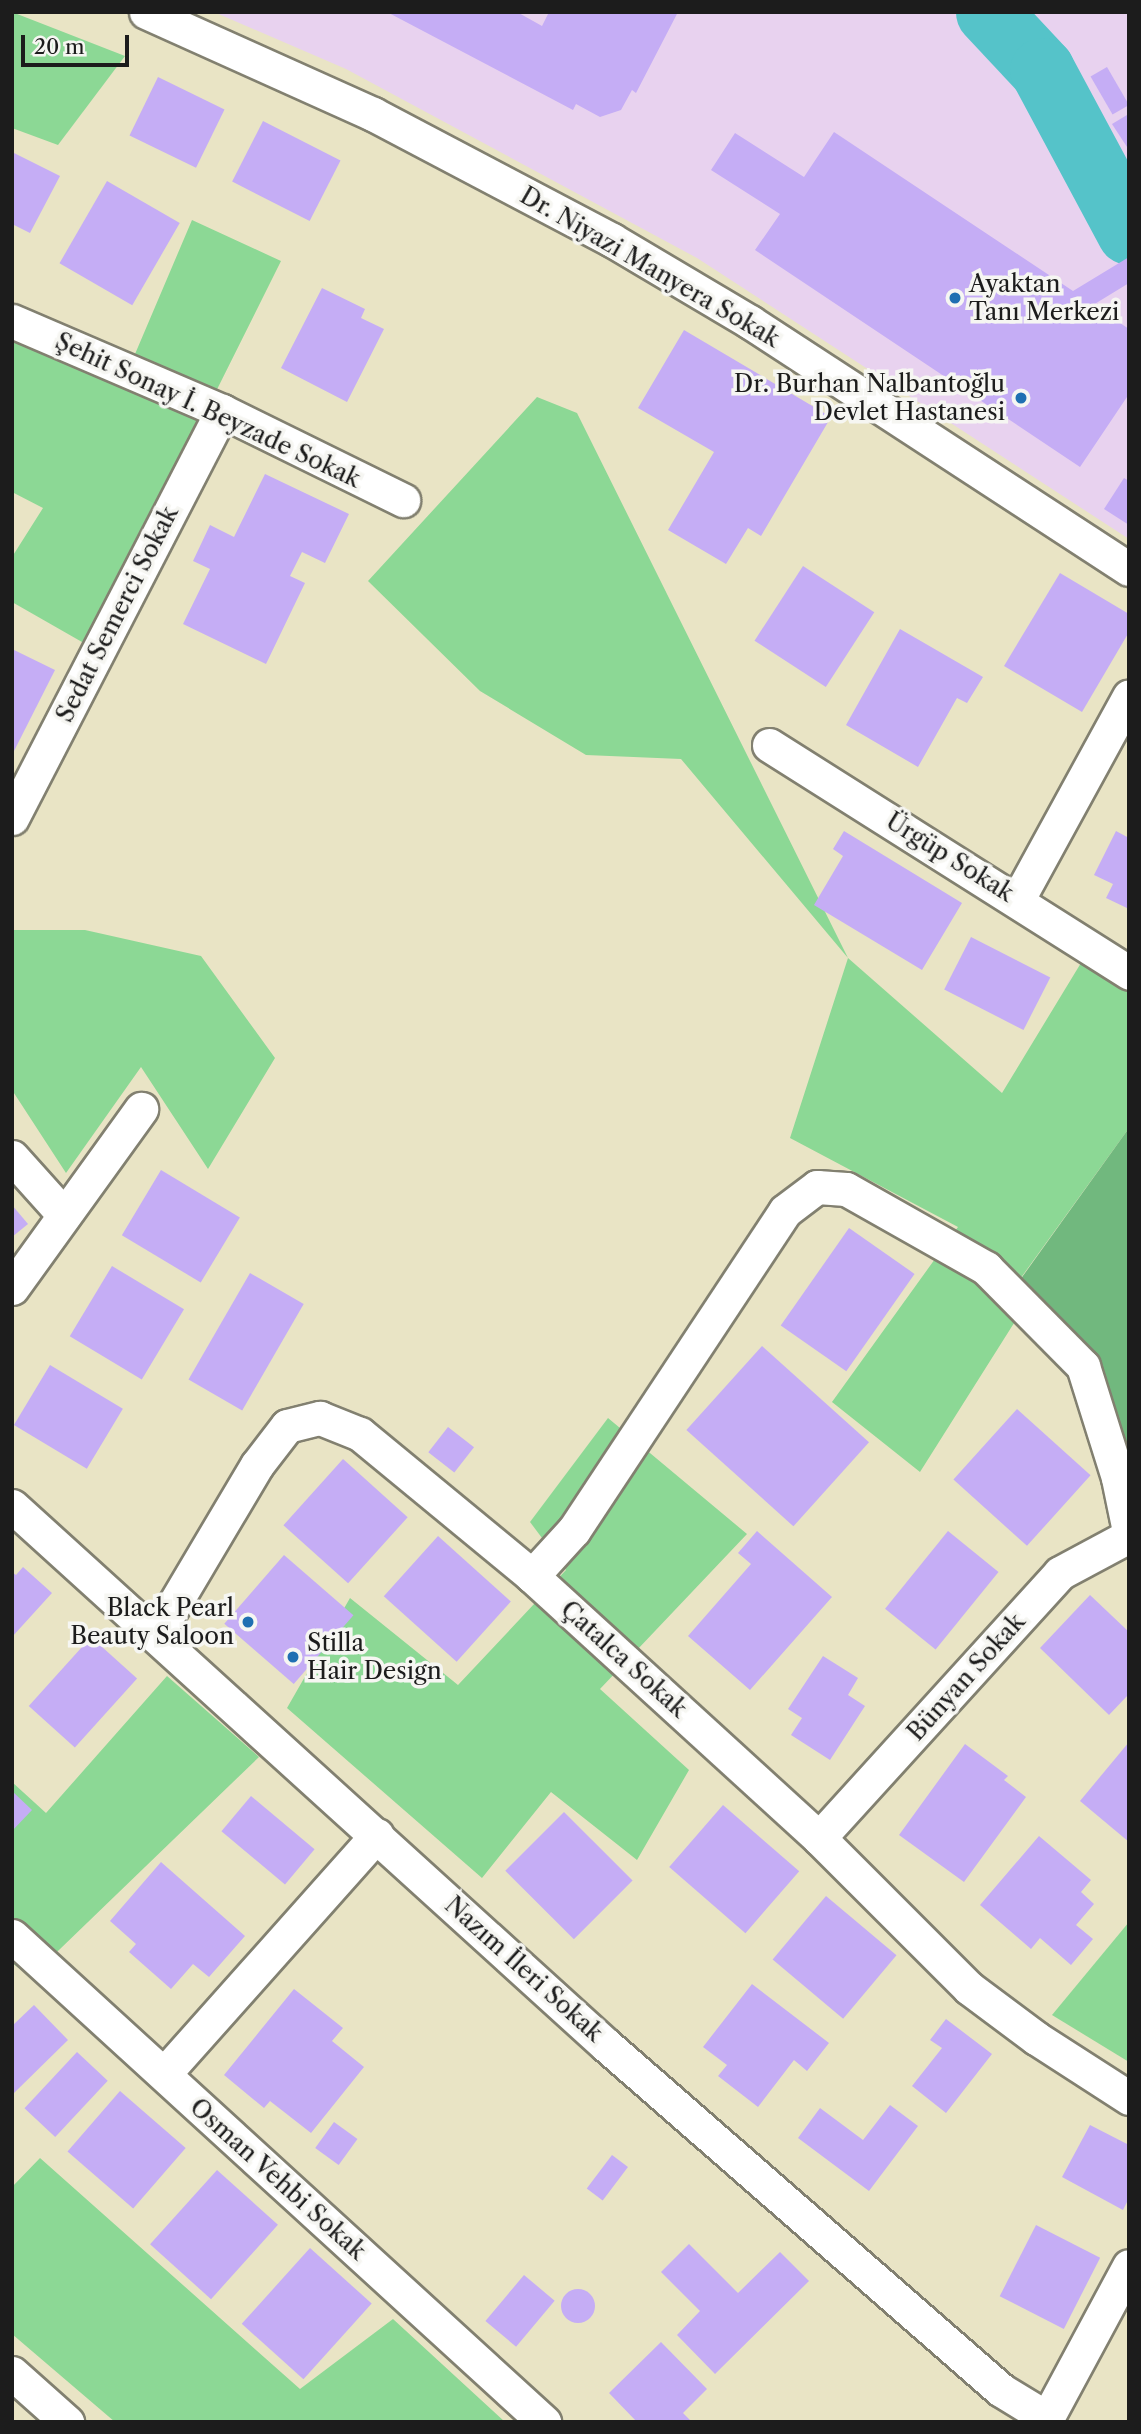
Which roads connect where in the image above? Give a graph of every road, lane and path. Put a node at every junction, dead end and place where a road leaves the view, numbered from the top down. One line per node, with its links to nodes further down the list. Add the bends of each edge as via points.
1 (146, 12): 5 (street, Dr. Niyazi Manyera Sokak, via 373,114 612,240 750,321)
2 (12, 321): 3 (street, Şehit Sonay İ. Beyzade Sokak)
3 (222, 411): 4 (street, Şehit Sonay İ. Beyzade Sokak); 8 (street, Sedat Semerci Sokak)
4 (403, 500)
5 (1129, 569)
6 (1129, 696): 9 (street)
7 (769, 745): 9 (street, Ürgüp Sokak)
8 (12, 818)
9 (1018, 899): 10 (street, Ürgüp Sokak)
10 (1129, 973)
11 (141, 1109): 13 (street)
12 (12, 1157): 13 (street)
13 (64, 1215): 14 (street)
14 (12, 1289)
15 (12, 1506): 19 (street, Nazım İleri Sokak)
16 (1129, 1531): 18 (street, via 1118,1478 1083,1366 986,1268 846,1189 817,1187 785,1210 574,1530)
17 (1129, 1536): 21 (street, Bünyan Sokak, via 1060,1573)
18 (532, 1576): 19 (street, Çatalca Sokak, via 360,1434 320,1418 287,1426 257,1465); 21 (street, Çatalca Sokak)
19 (156, 1635): 20 (street, Nazım İleri Sokak)
20 (377, 1835): 23 (street); 27 (street, Nazım İleri Sokak, via 606,2045 1001,2390)
21 (819, 1838): 24 (street, Çatalca Sokak, via 969,1988)
22 (12, 1936): 23 (street, Osman Vehbi Sokak)
23 (164, 2074): 29 (street, Osman Vehbi Sokak)
24 (1129, 2098)
25 (1129, 2266): 27 (street)
26 (12, 2373): 28 (street)
27 (1046, 2420)
28 (67, 2422)
29 (544, 2422)

